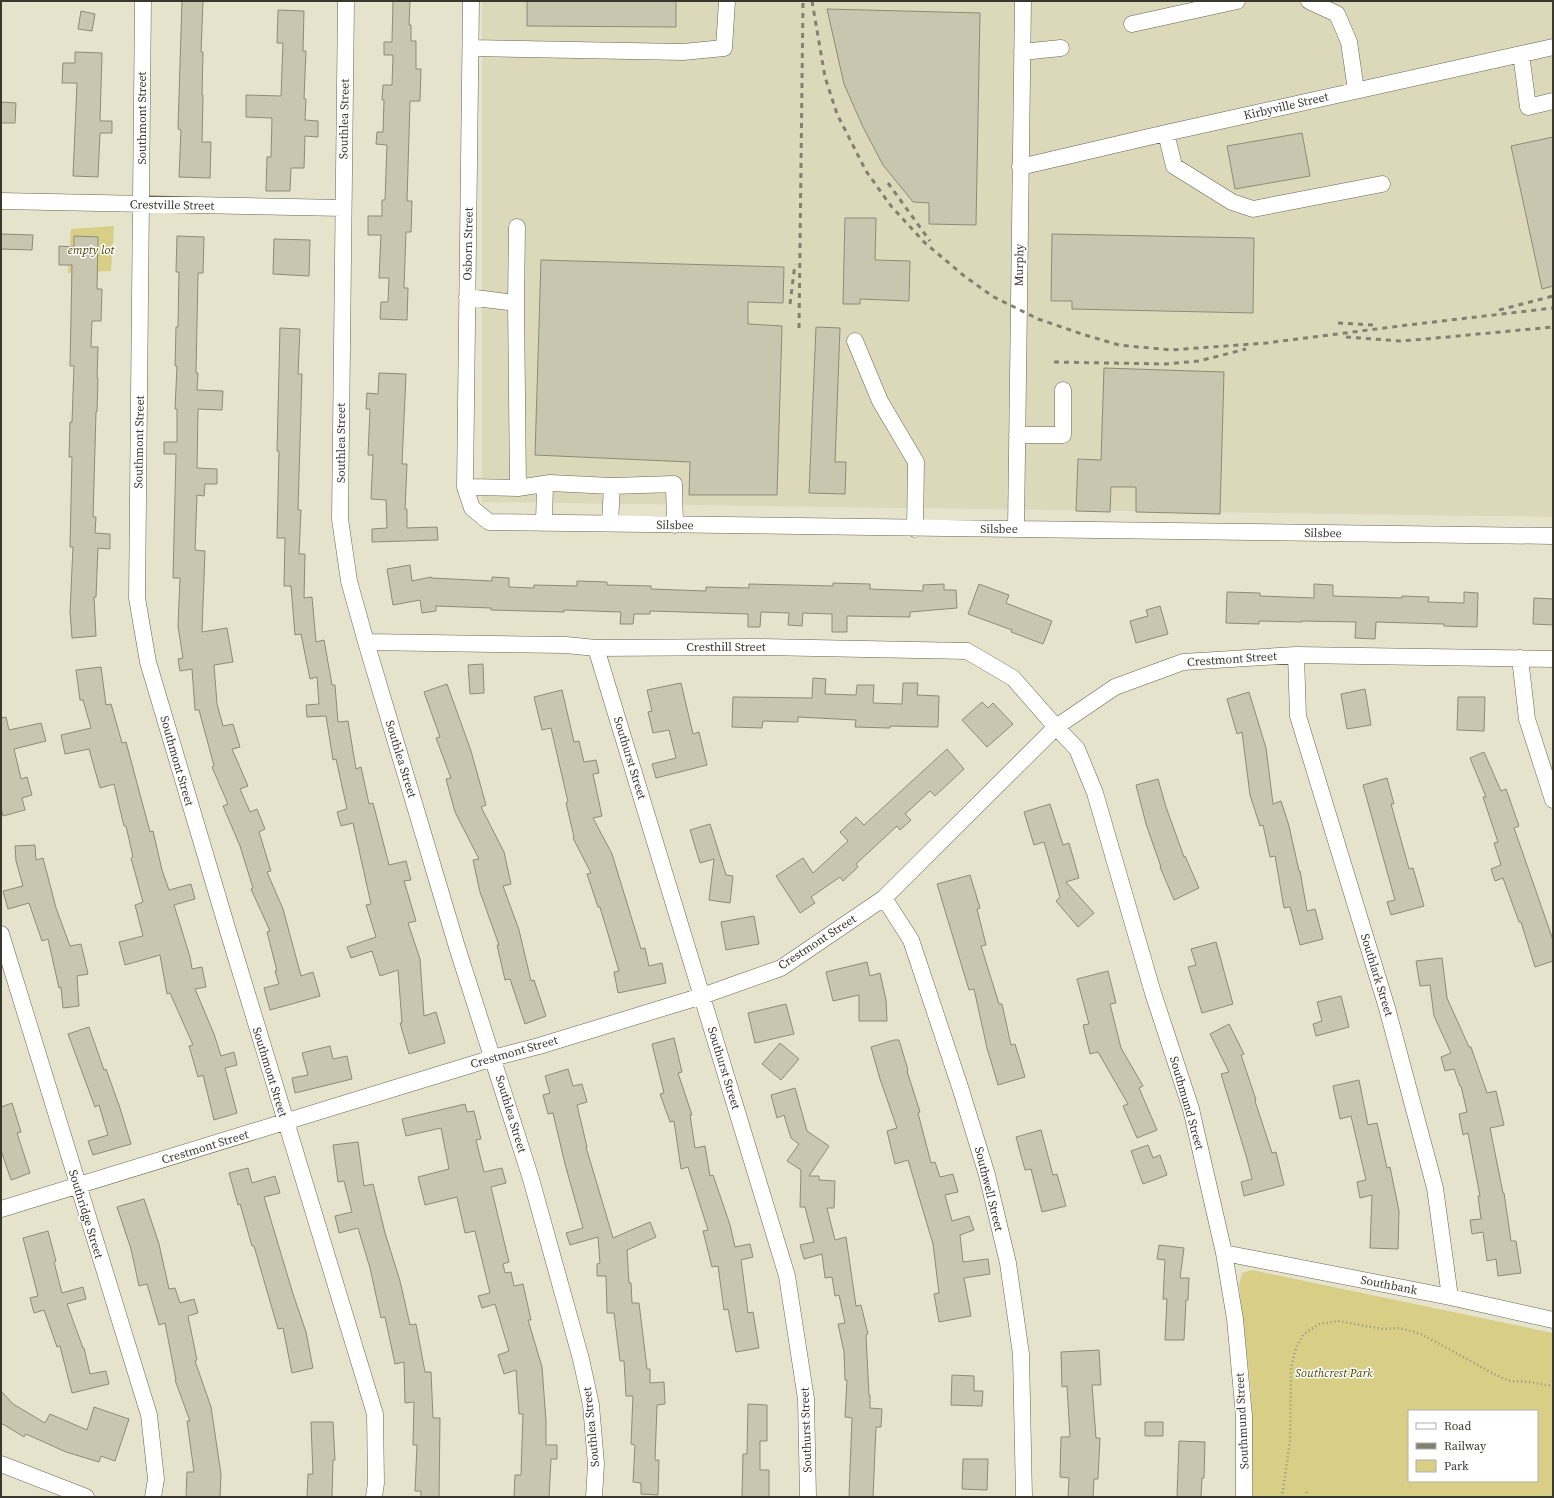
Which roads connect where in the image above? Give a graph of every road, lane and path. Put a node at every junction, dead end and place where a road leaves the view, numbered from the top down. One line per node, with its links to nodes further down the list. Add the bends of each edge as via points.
1 (143, 1): 20 (street, Southmont Street)
2 (346, 1): 21 (street, Southlea Street)
3 (471, 1): 10 (street, Osborn Street)
4 (727, 1): 10 (street, via 724,48 683,52)
5 (1023, 1): 12 (street, Murphy)
6 (1237, 1): 8 (street)
7 (1308, 1): 14 (street, via 1337,14 1348,42)
8 (1132, 24)
9 (1553, 47): 13 (street, Kirbyville Street)
10 (471, 48): 23 (street, Osborn Street)
11 (1061, 48): 12 (street)
12 (1022, 52): 17 (street, Murphy)
13 (1522, 54): 14 (street, Kirbyville Street); 15 (street, via 1528,107)
14 (1356, 90): 16 (street, Kirbyville Street)
15 (1553, 100)
16 (1166, 133): 17 (street, Kirbyville Street); 18 (street, via 1174,166 1232,202 1254,209)
17 (1020, 167): 27 (street, Murphy)
18 (1382, 184)
19 (1, 201): 20 (street, Crestville Street)
20 (141, 204): 21 (street, Crestville Street); 49 (street, Southmont Street, via 137,598 148,662)
21 (343, 208): 38 (street, Southlea Street, via 340,519 348,581)
22 (517, 227): 24 (street)
23 (467, 297): 24 (street); 30 (street, Osborn Street)
24 (516, 303): 31 (street)
25 (855, 341): 35 (street, via 880,401 916,462)
26 (1063, 390): 27 (street, via 1063,435)
27 (1017, 435): 36 (street, Murphy)
28 (545, 484): 29 (street); 31 (street); 32 (street)
29 (612, 486): 33 (street); 34 (street, via 674,484)
30 (465, 487): 31 (street); 32 (street, Silsbee, via 472,508 489,522)
31 (518, 488)
32 (544, 523): 33 (street, Silsbee)
33 (610, 524): 34 (street, Silsbee)
34 (675, 525): 35 (street, Silsbee)
35 (915, 529): 36 (street, Silsbee)
36 (1016, 529): 37 (street, Silsbee)
37 (1553, 536)
38 (366, 642): 39 (street, Cresthill Street, via 566,645); 48 (street, Southlea Street, via 457,947)
39 (596, 648): 43 (street, Cresthill Street, via 756,647 967,651 1013,678); 47 (street, Southurst Street)
40 (1296, 655): 41 (street, Crestmont Street); 43 (street, Crestmont Street, via 1183,662 1115,687); 53 (street, Southlark Street, via 1298,716 1387,1008 1435,1188)
41 (1520, 658): 42 (street, Crestmont Street); 44 (street, via 1527,719)
42 (1553, 659)
43 (1056, 728): 45 (street, Crestmont Street); 52 (street, Southmund Street, via 1077,749 1095,793 1153,993 1191,1109)
44 (1553, 800)
45 (884, 898): 47 (street, Crestmont Street, via 781,968); 63 (street, Southwell Street, via 911,940 962,1090 987,1175 1006,1256 1021,1354)
46 (1, 934): 50 (street, Southridge Street)
47 (702, 996): 48 (street, Crestmont Street); 62 (street, Southurst Street, via 787,1276 806,1399)
48 (493, 1058): 49 (street, Crestmont Street); 61 (street, Southlea Street, via 531,1179 581,1359 592,1412 596,1464)
49 (286, 1122): 50 (street, Crestmont Street); 60 (street, Southmont Street, via 375,1414)
50 (78, 1186): 51 (street, Crestmont Street); 59 (street, Southridge Street, via 149,1415 156,1479)
51 (1, 1209)
52 (1224, 1253): 53 (street, Southbank); 64 (street, Southmund Street, via 1244,1416)
53 (1450, 1297): 54 (street, Southbank)
54 (1553, 1320)
55 (1553, 1386): 65 (path, via 1509,1381 1421,1334 1400,1328 1383,1329 1338,1320 1318,1324 1304,1334 1296,1348 1291,1368 1290,1440)
56 (1, 1464): 58 (street)
57 (1307, 1489): 66 (path)
58 (86, 1497)
59 (153, 1497)
60 (374, 1497)
61 (594, 1497)
62 (808, 1497)
63 (1024, 1497)
64 (1244, 1497)
65 (1282, 1497)
66 (1306, 1497)

